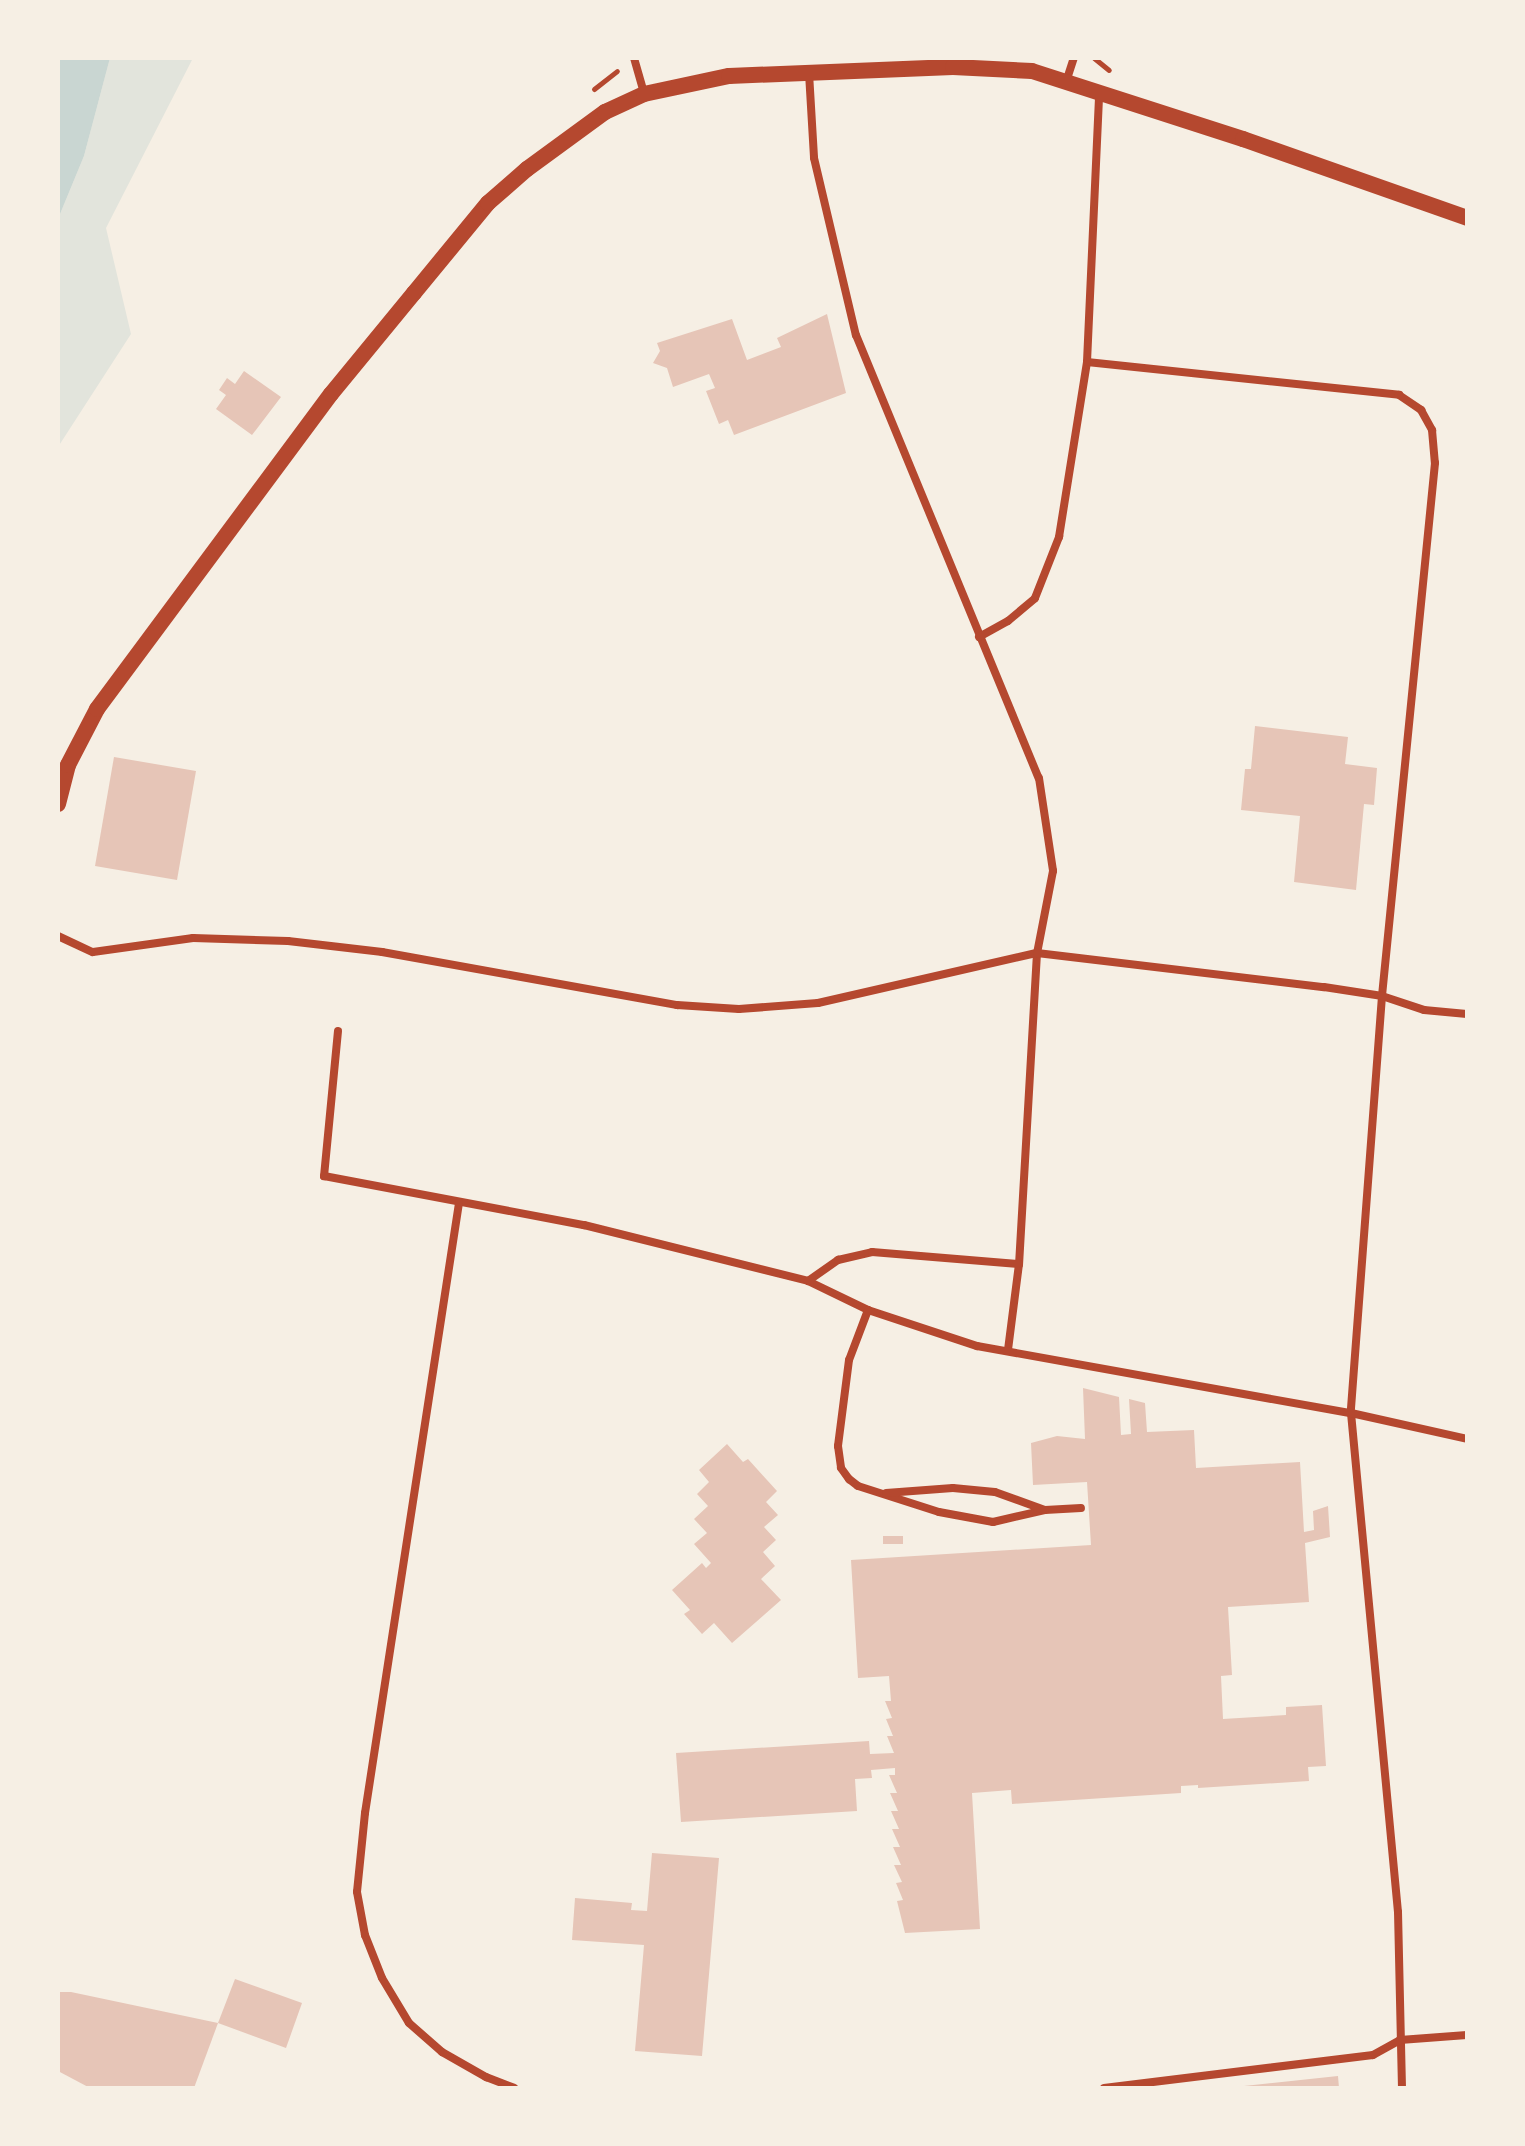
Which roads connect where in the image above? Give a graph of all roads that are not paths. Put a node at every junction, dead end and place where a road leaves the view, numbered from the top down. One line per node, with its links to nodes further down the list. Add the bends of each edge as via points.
1 (634, 58): 6 (street)
2 (1074, 58): 4 (street)
3 (809, 72): 4 (main road, via 994,67); 6 (main road, via 729,76); 9 (street, via 814,158 856,335)
4 (1066, 82): 5 (main road)
5 (1099, 92): 7 (main road); 8 (street)
6 (644, 94): 10 (main road, via 605,112 488,203 331,394 97,709 68,765)
7 (1467, 218)
8 (1087, 362): 9 (street, via 1059,537 1035,598); 13 (street, via 1399,395 1421,410 1432,430 1435,463)
9 (979, 637): 12 (street, via 1039,778 1053,871)
10 (58, 804)
11 (58, 936): 12 (street, via 93,952 193,938 288,941 382,952 677,1005 739,1009 818,1003)
12 (1037, 953): 13 (street); 17 (street)
13 (1382, 996): 14 (street, via 1424,1010); 21 (street)
14 (1467, 1014)
15 (338, 1031): 16 (street, via 324,1176)
16 (459, 1203): 18 (street, via 584,1225); 28 (street, via 357,1892 365,1935 382,1978 409,2023 442,2052)
17 (1019, 1264): 18 (street, via 872,1252 838,1260); 20 (street)
18 (808, 1281): 19 (street)
19 (868, 1310): 20 (street, via 977,1346); 23 (street, via 849,1360 838,1446 841,1468 849,1479)
20 (1008, 1350): 21 (street)
21 (1351, 1413): 22 (street); 27 (street, via 1398,1912)
22 (1467, 1439)
23 (881, 1493): 25 (street, via 953,1488 995,1492); 25 (street, via 993,1522)
24 (1081, 1508): 25 (street)
25 (1045, 1510)
26 (1467, 2035): 27 (street)
27 (1400, 2040): 29 (street, via 1373,2055); 30 (street)
28 (514, 2088)
29 (1104, 2088)
30 (1402, 2088)

